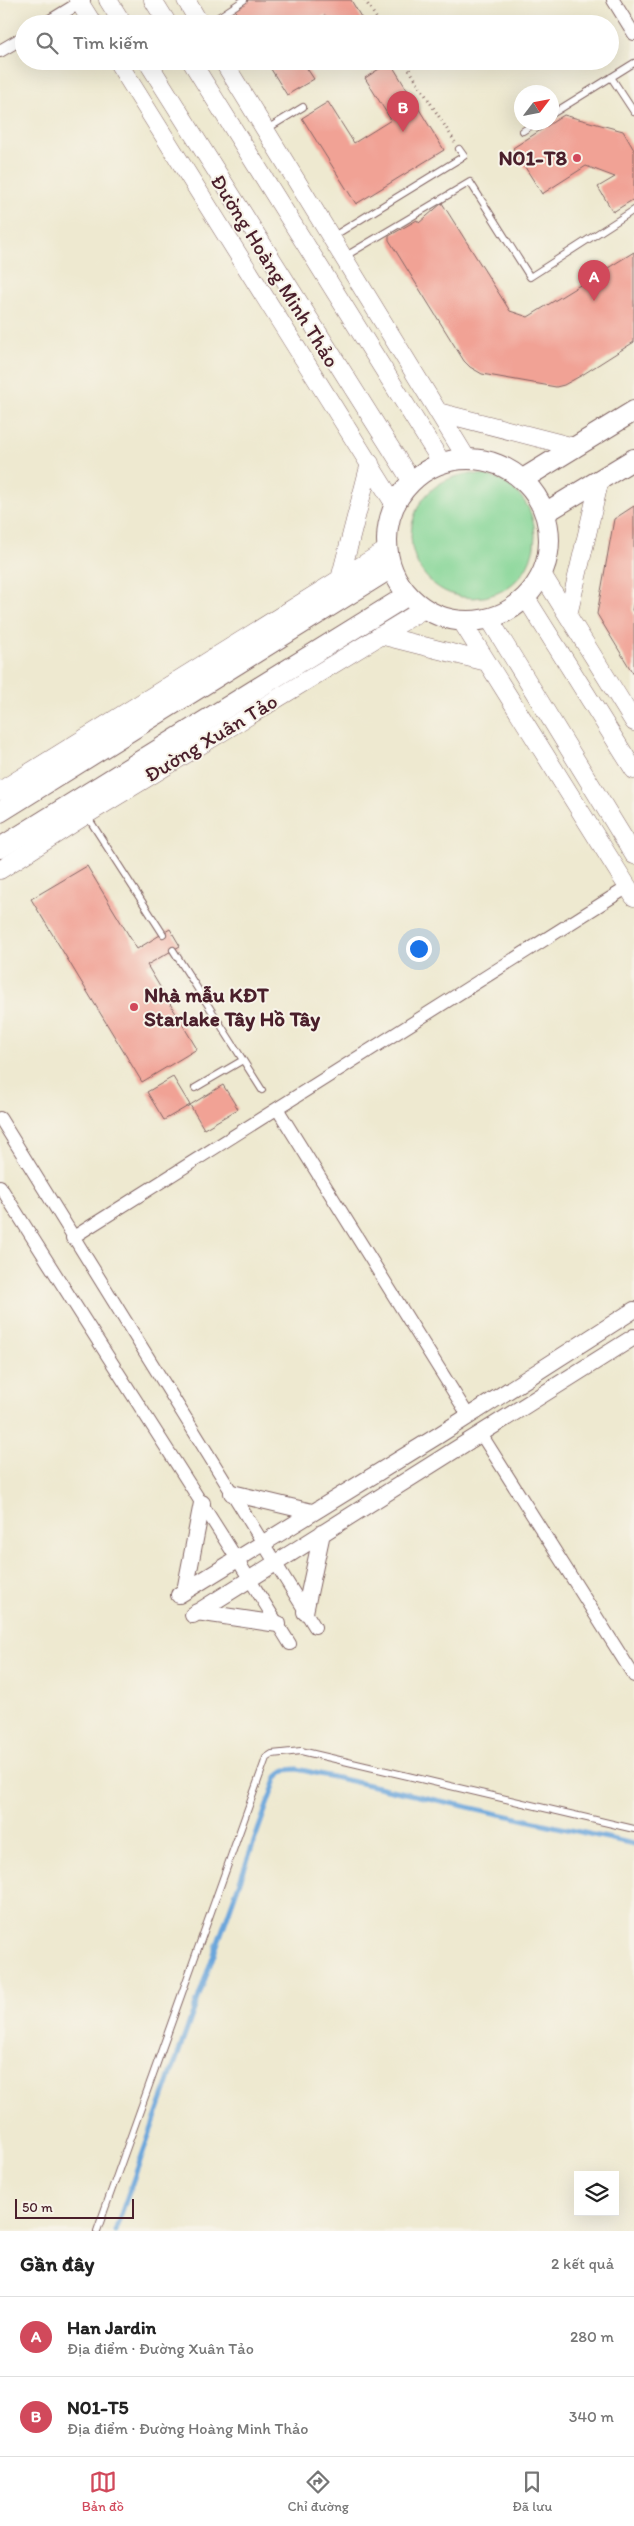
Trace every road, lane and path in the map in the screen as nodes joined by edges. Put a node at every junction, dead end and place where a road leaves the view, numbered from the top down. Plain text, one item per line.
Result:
1 (108, 0) edge
2 (153, 0) edge
3 (186, 0) edge
4 (244, 0) edge
5 (365, 0) edge
6 (613, 0) edge
7 (81, 1) edge
8 (59, 15) edge
9 (88, 15) edge
10 (117, 15) edge
11 (162, 15) edge
12 (195, 15) edge
13 (222, 15) edge
14 (374, 15) edge
15 (634, 34) edge
16 (15, 43) edge
17 (0, 52) edge
18 (634, 63) edge
19 (123, 70) edge
20 (153, 70) edge
21 (197, 70) edge
22 (228, 70) edge
23 (410, 70) edge
24 (611, 77) junction
25 (302, 107) dead end
26 (559, 110) edge
27 (634, 112) edge
28 (264, 131) junction
29 (459, 149) joint
30 (634, 210) edge
31 (331, 238) junction
32 (343, 258) junction
33 (634, 411) edge
34 (438, 412) junction
35 (574, 447) junction
36 (634, 458) edge
37 (467, 459) junction
38 (370, 463) junction
39 (442, 463) junction
40 (523, 479) junction
41 (600, 479) junction
42 (412, 482) junction
43 (395, 505) junction
44 (545, 513) junction
45 (390, 558) junction
46 (542, 574) junction
47 (340, 579) junction
48 (408, 594) junction
49 (526, 598) junction
50 (424, 608) junction
51 (568, 614) junction
52 (490, 620) junction
53 (462, 622) junction
54 (380, 635) junction
55 (487, 662) junction
56 (634, 722) edge
57 (634, 770) edge
58 (0, 791) edge
59 (0, 812) edge
60 (86, 815) junction
61 (0, 848) edge
62 (634, 855) edge
63 (0, 870) edge
64 (631, 892) edge
65 (162, 934) dead end
66 (173, 950) dead end
67 (243, 1060) junction
68 (195, 1088) dead end
69 (262, 1090) dead end
70 (278, 1110) junction
71 (0, 1118) edge
72 (0, 1186) edge
73 (72, 1238) junction
74 (634, 1310) edge
75 (634, 1337) edge
76 (468, 1415) junction
77 (481, 1434) junction
78 (232, 1493) junction
79 (202, 1503) junction
80 (312, 1512) junction
81 (322, 1534) junction
82 (263, 1542) junction
83 (237, 1559) junction
84 (275, 1563) junction
85 (250, 1579) junction
86 (305, 1612) junction
87 (278, 1624) junction
88 (315, 1627) dead end
89 (290, 1644) dead end
90 (634, 1676) edge
91 (634, 1829) edge
92 (97, 2231) edge

1 - 10 main road
2 - 11 main road
3 - 12 main road
4 - 13 lane
5 - 14 path
6 - 15 street
7 - 8 street
7 - 9 main road
16 - 17 street
18 - 24 lane
19 - 38 main road, Đường Hoàng Minh Thảo
20 - 42 main road, Đường Hoàng Minh Thảo
21 - 39 main road, Đường Hoàng Minh Thảo
22 - 28 main road
23 - 29 path
24 - 26 lane
24 - 27 lane
25 - 28 lane
28 - 31 main road
29 - 31 lane
30 - 32 lane
31 - 32 main road
32 - 34 main road
33 - 35 main road
34 - 35 main road
34 - 37 main road
35 - 40 main road
36 - 41 main road
37 - 39 main road
37 - 40 main road
38 - 43 main road, Đường Hoàng Minh Thảo
38 - 47 main road
39 - 42 main road
40 - 44 main road
41 - 44 main road
41 - 51 main road
42 - 43 main road
43 - 45 main road
44 - 46 main road
45 - 47 main road
45 - 48 main road
45 - 59 main road
46 - 49 main road
46 - 51 main road
47 - 58 main road
48 - 50 main road
48 - 61 main road, Đường Xuân Tảo
49 - 52 main road
49 - 57 main road
50 - 53 main road
50 - 54 main road, Đường Xuân Tảo
51 - 56 main road
52 - 53 main road
52 - 62 main road
53 - 55 main road
54 - 55 main road
54 - 60 main road, Đường Xuân Tảo
55 - 64 main road
60 - 63 main road, Đường Xuân Tảo
60 - 65 lane
64 - 70 street
66 - 67 lane
67 - 68 lane
67 - 69 lane
70 - 73 street
70 - 76 street
71 - 73 street
72 - 79 street
73 - 78 street
74 - 76 street
75 - 77 street
76 - 80 street
77 - 81 street
77 - 90 street
78 - 80 street
78 - 82 street
79 - 83 street
79 - 83 street
80 - 82 street
81 - 84 street
81 - 86 street
82 - 83 street
82 - 84 street
83 - 85 street
84 - 85 street
84 - 86 street
85 - 87 street
85 - 87 street
86 - 88 street
87 - 89 street
91 - 92 lane

